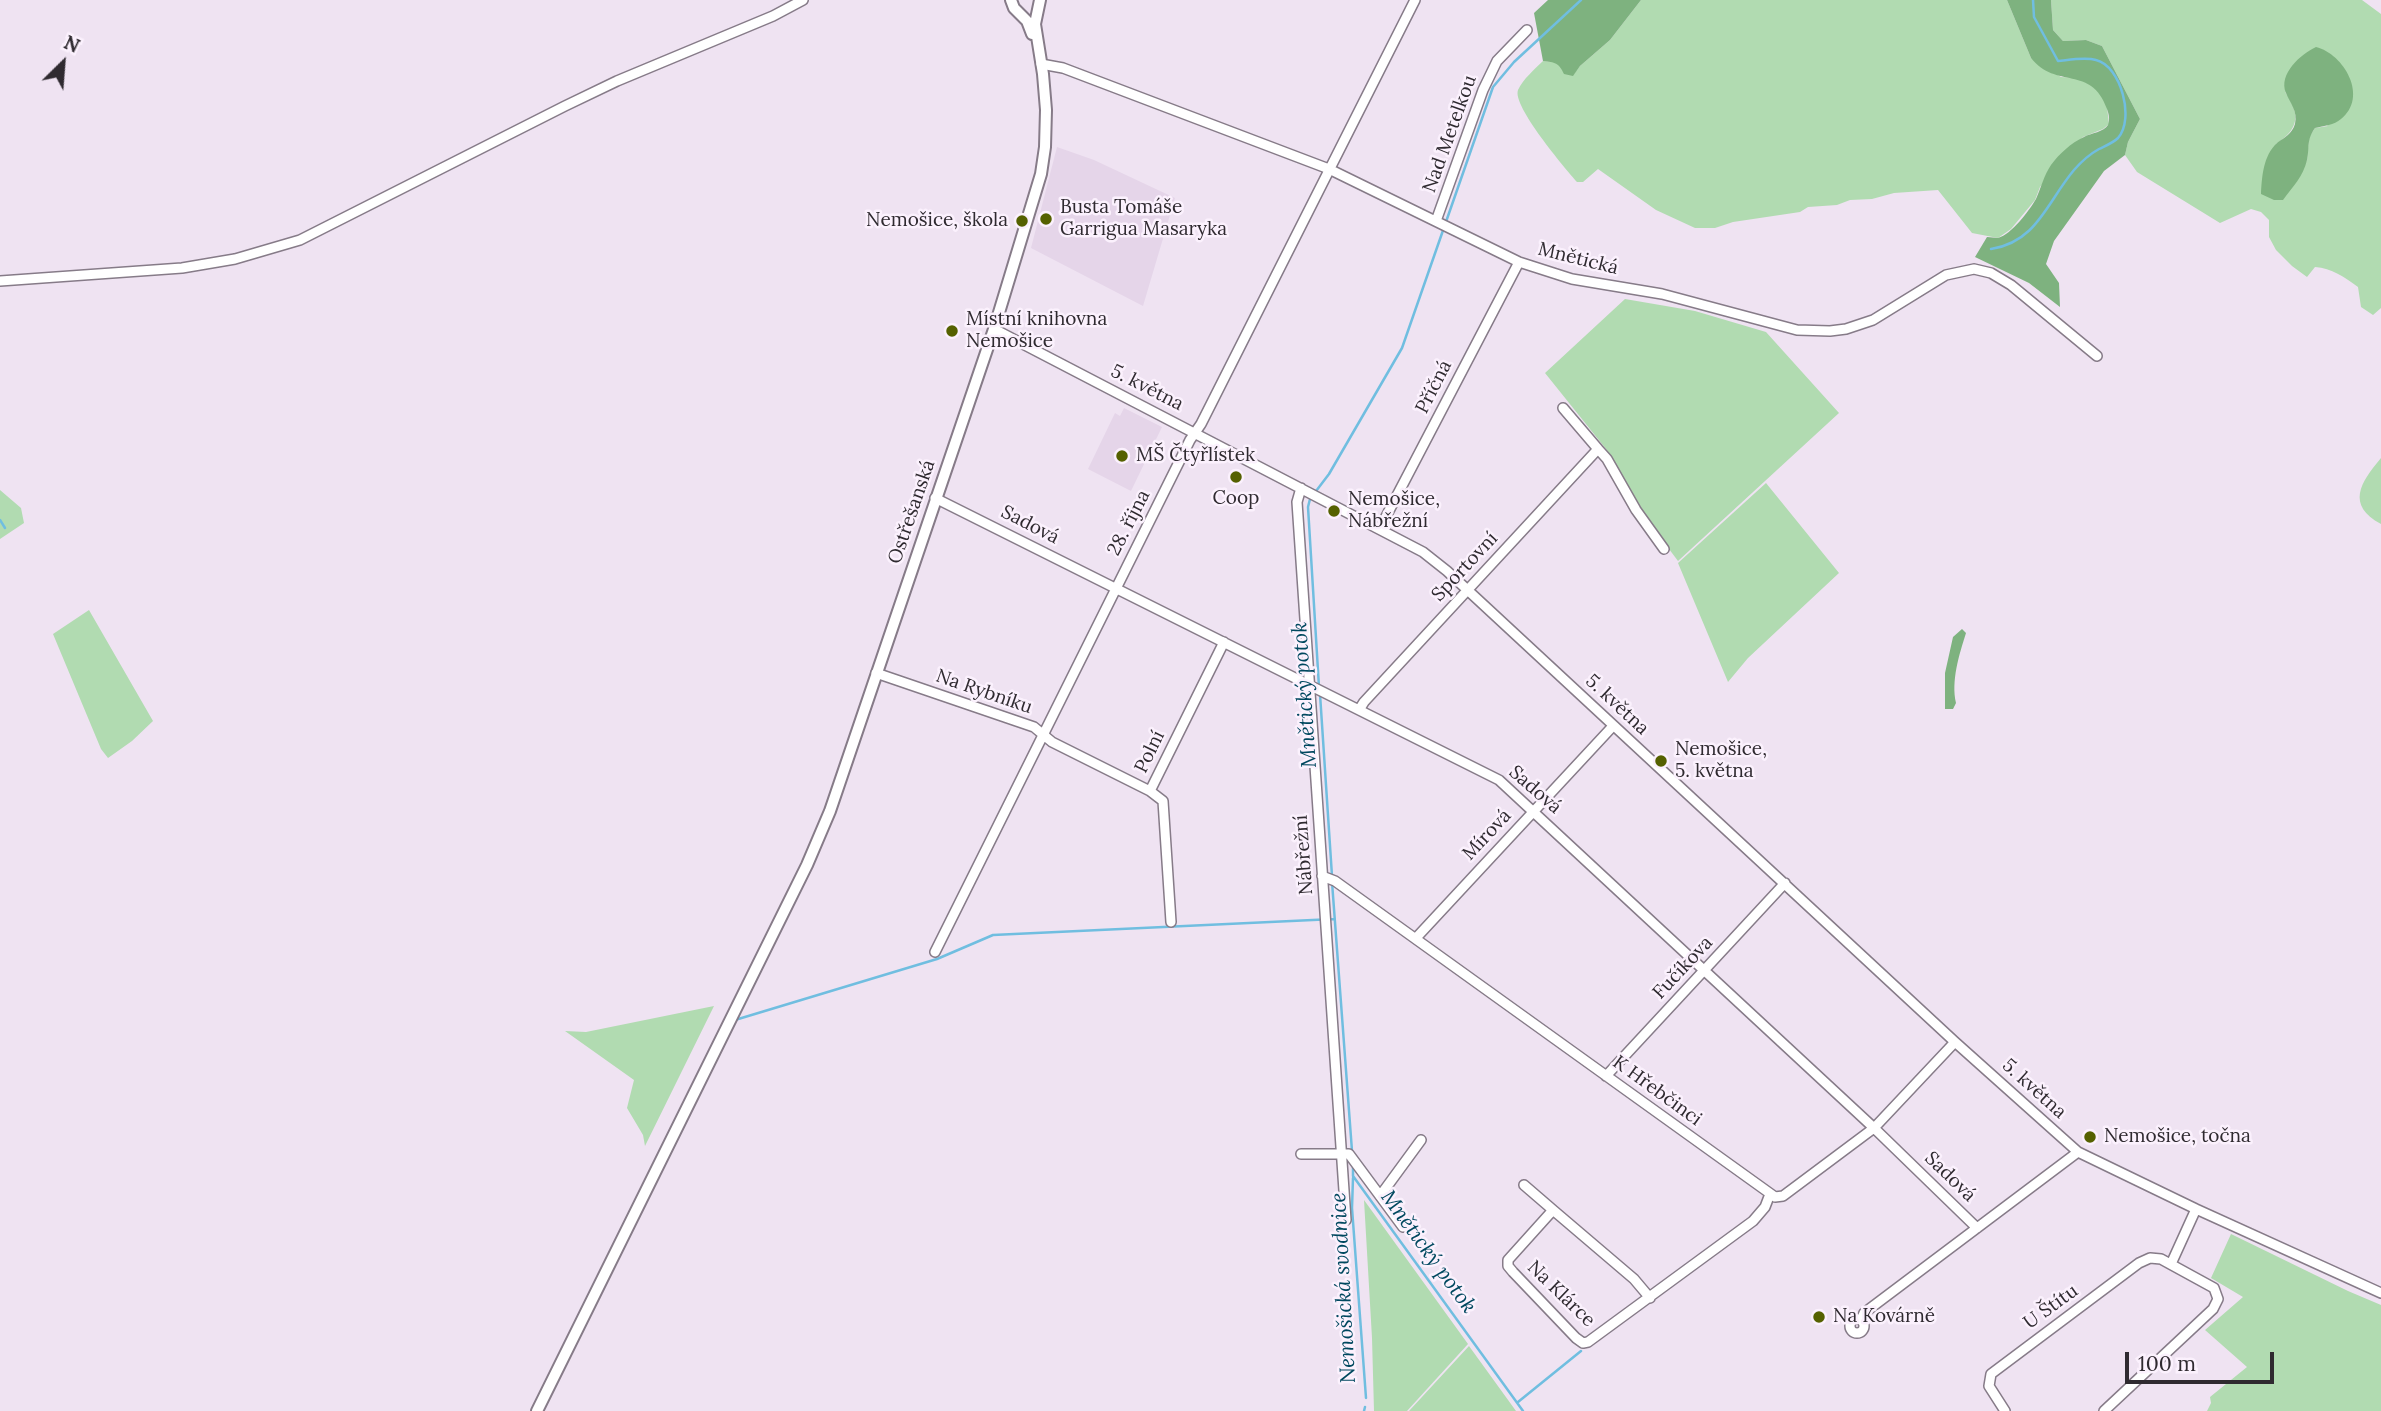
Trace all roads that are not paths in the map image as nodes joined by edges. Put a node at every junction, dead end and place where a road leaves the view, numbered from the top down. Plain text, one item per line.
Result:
1 (803, 0) edge
2 (1415, 0) edge
3 (1039, 3) edge
4 (1013, 4) edge
5 (1527, 30) dead end
6 (1040, 58) junction
7 (1329, 169) junction
8 (1436, 221) junction
9 (1519, 261) junction
10 (0, 281) edge
11 (994, 329) junction
12 (2097, 356) dead end
13 (1563, 408) dead end
14 (1195, 433) junction
15 (1598, 449) junction
16 (1303, 489) junction
17 (935, 498) junction
18 (1380, 528) junction
19 (1664, 549) dead end
20 (1116, 588) junction
21 (1468, 590) junction
22 (1224, 642) junction
23 (876, 673) junction
24 (1313, 686) junction
25 (1359, 710) junction
26 (1614, 726) junction
27 (1044, 734) junction
28 (1150, 791) junction
29 (1533, 811) junction
30 (1328, 877) junction
31 (1785, 883) junction
32 (1171, 922) dead end
33 (1416, 938) junction
34 (935, 952) dead end
35 (1704, 970) junction
36 (1955, 1042) junction
37 (1606, 1076) junction
38 (1874, 1128) junction
39 (1421, 1140) dead end
40 (1342, 1152) junction
41 (2078, 1152) junction
42 (1301, 1154) dead end
43 (1524, 1185) dead end
44 (1770, 1194) junction
45 (1380, 1196) junction
46 (2196, 1209) junction
47 (1553, 1210) junction
48 (1346, 1220) dead end
49 (1404, 1227) dead end
50 (1977, 1228) junction
51 (2171, 1264) junction
52 (2381, 1293) edge
53 (1650, 1298) junction
54 (1846, 1328) dead end
55 (537, 1411) edge
56 (2006, 1411) edge
57 (2104, 1411) edge

1 - 10 street
2 - 7 street, 28. října
3 - 4 street
3 - 6 street
4 - 6 street
5 - 8 street, Nad Metelkou
6 - 7 street, Mnětická
6 - 11 street, Ostřešanská
7 - 8 street, Mnětická
7 - 14 street, 28. října
8 - 9 street, Mnětická
9 - 12 street, Mnětická
9 - 18 street, Příčná
11 - 14 street, 5. května
11 - 17 street, Ostřešanská
13 - 15 street
14 - 16 street, 5. května
14 - 20 street, 28. října
15 - 19 street
15 - 21 street, Sportovní
16 - 18 street, 5. května
16 - 24 street, Nábřežní
17 - 20 street, Sadová
17 - 23 street, Ostřešanská
18 - 21 street, 5. května
20 - 22 street, Sadová
20 - 27 street, 28. října
21 - 25 street, Sportovní
21 - 26 street, 5. května
22 - 24 street, Sadová
22 - 28 street, Polní
23 - 27 street, Na Rybníku
23 - 55 street, Ostřešanská
24 - 25 street, Sadová
24 - 30 street, Nábřežní
25 - 29 street, Sadová
26 - 29 street, Mírová
26 - 31 street, 5. května
27 - 28 street, Na Rybníku
27 - 34 street, 28. října
28 - 32 street, Polní
29 - 33 street, Mírová
29 - 35 street, Sadová
30 - 33 street, K Hřebčinci
30 - 40 street, Nábřežní
31 - 35 street, Fučíkova
31 - 36 street, 5. května
33 - 37 street, K Hřebčinci
35 - 37 street, Fučíkova
35 - 38 street, Sadová
36 - 38 street
36 - 41 street, 5. května
37 - 44 street, K Hřebčinci
38 - 44 street
38 - 50 street, Sadová
39 - 45 street
40 - 42 street
40 - 45 street
40 - 48 street, Nábřežní
41 - 46 street, 5. května
41 - 50 street
43 - 47 street
44 - 53 street, Na Klárce
45 - 49 street
46 - 51 street
46 - 52 street, 5. května
47 - 53 street
47 - 53 street, Na Klárce
50 - 54 street
51 - 56 street, U Štítu
51 - 57 street, U Štítu

